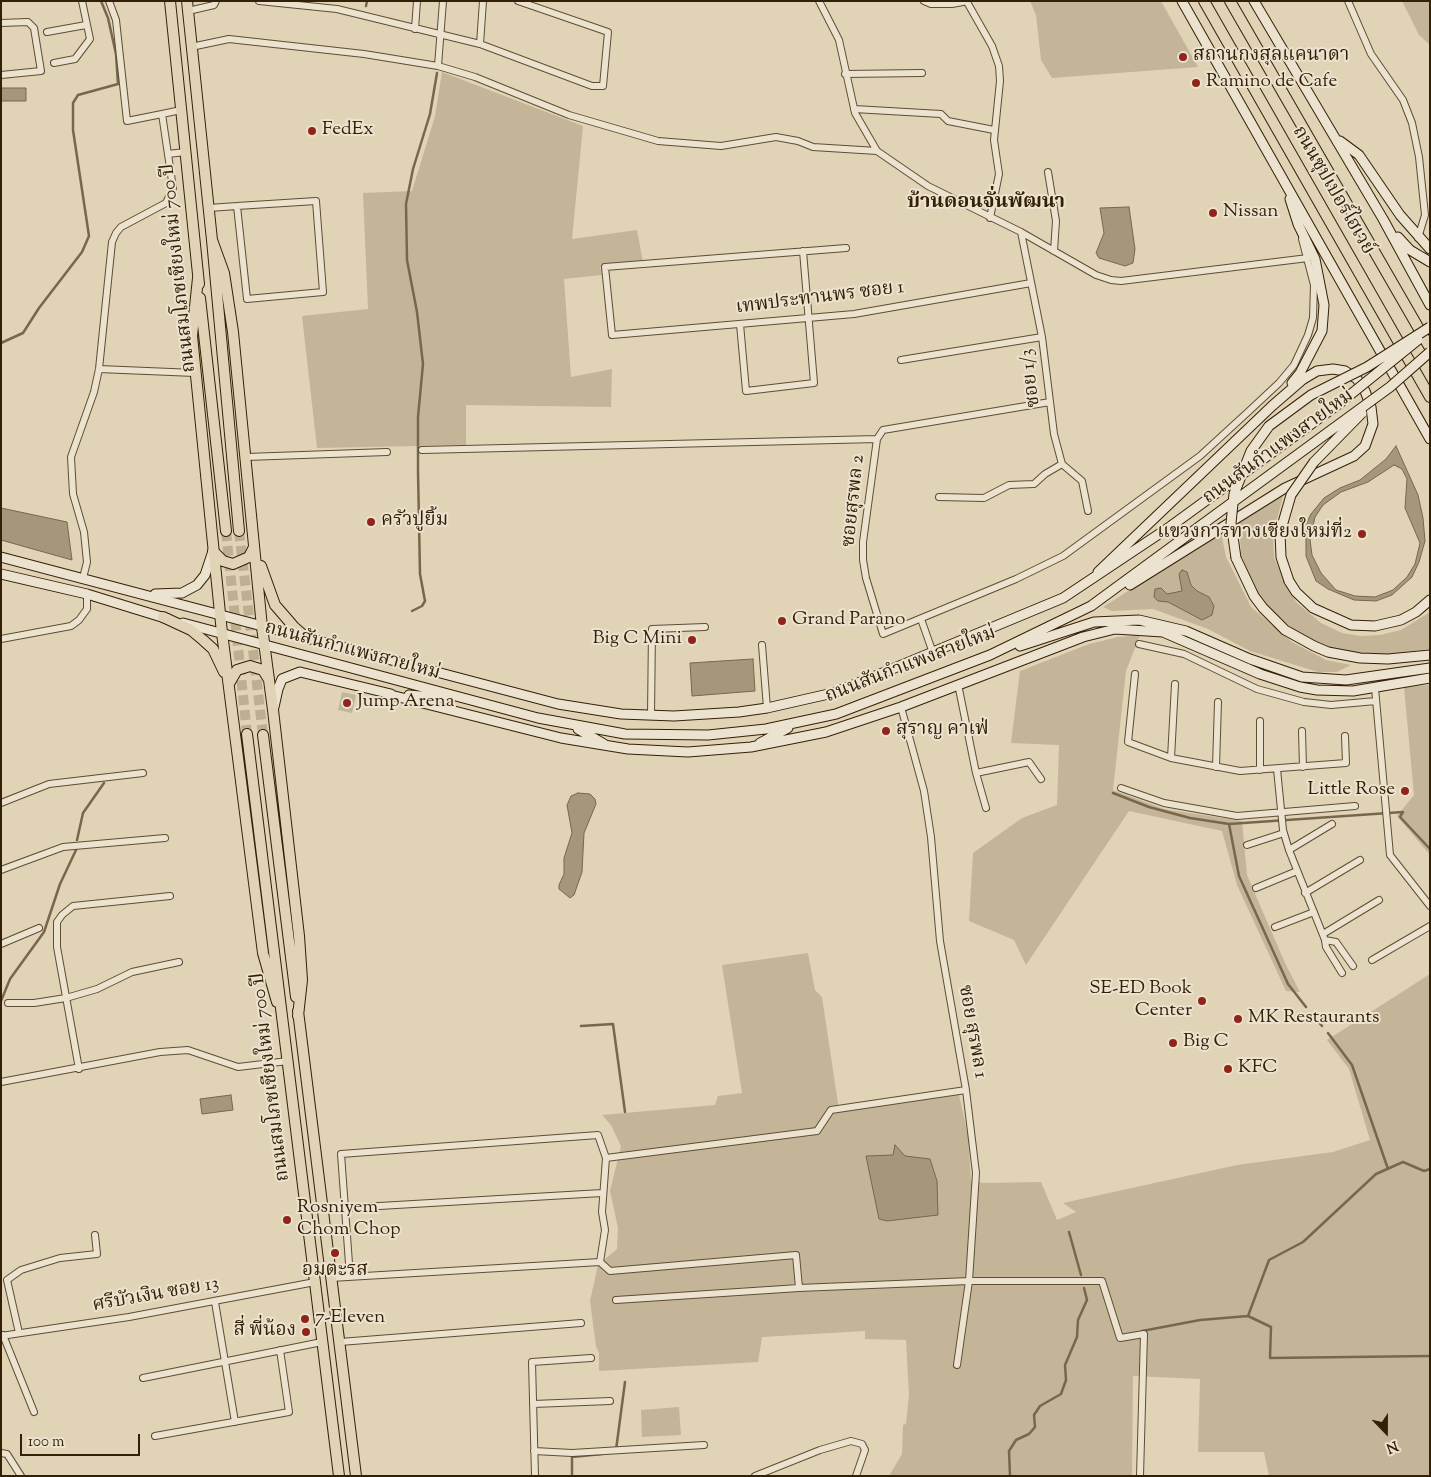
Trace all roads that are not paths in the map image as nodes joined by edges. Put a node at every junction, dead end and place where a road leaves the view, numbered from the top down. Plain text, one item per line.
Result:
1 (82, 1) edge
2 (109, 1) edge
3 (170, 1) edge
4 (216, 1) edge
5 (259, 1) edge
6 (417, 1) edge
7 (443, 1) edge
8 (483, 1) edge
9 (518, 1) edge
10 (819, 1) edge
11 (924, 1) edge
12 (968, 1) edge
13 (1182, 1) edge
14 (1204, 1) edge
15 (1230, 1) edge
16 (1254, 1) edge
17 (1348, 1) edge
18 (338, 5) edge
19 (187, 6) edge
20 (1, 23) edge
21 (86, 25) junction
22 (415, 29) junction
23 (47, 32) dead end
24 (440, 35) junction
25 (480, 44) junction
26 (191, 47) junction
27 (54, 63) dead end
28 (438, 66) junction
29 (922, 73) dead end
30 (845, 74) junction
31 (1, 75) edge
32 (181, 110) junction
33 (854, 110) junction
34 (162, 114) junction
35 (994, 130) junction
36 (1336, 138) junction
37 (876, 151) junction
38 (185, 152) junction
39 (168, 154) junction
40 (1048, 172) dead end
41 (1287, 186) junction
42 (237, 206) junction
43 (209, 208) junction
44 (990, 218) junction
45 (1383, 219) junction
46 (1298, 224) junction
47 (1021, 232) junction
48 (1418, 238) junction
49 (212, 240) junction
50 (846, 248) dead end
51 (1430, 249) edge
52 (803, 251) junction
53 (1054, 251) junction
54 (1308, 258) junction
55 (1430, 262) edge
56 (198, 278) junction
57 (1031, 283) junction
58 (1430, 305) edge
59 (808, 319) junction
60 (740, 324) junction
61 (1430, 328) edge
62 (1042, 337) junction
63 (1430, 348) edge
64 (1430, 352) edge
65 (901, 360) dead end
66 (99, 369) junction
67 (195, 373) junction
68 (1390, 387) junction
69 (1430, 397) edge
70 (1050, 402) junction
71 (1272, 406) junction
72 (1413, 410) junction
73 (877, 439) junction
74 (1430, 439) edge
75 (1430, 449) edge
76 (422, 450) dead end
77 (387, 452) dead end
78 (246, 457) junction
79 (1062, 464) junction
80 (939, 497) dead end
81 (1088, 512) dead end
82 (226, 531) tunnel mouth
83 (239, 531) tunnel mouth
84 (255, 546) junction
85 (213, 551) junction
86 (1, 557) edge
87 (1, 574) edge
88 (83, 578) junction
89 (1081, 588) junction
90 (87, 594) junction
91 (145, 594) junction
92 (1105, 598) junction
93 (1430, 600) edge
94 (220, 616) junction
95 (163, 617) junction
96 (921, 619) junction
97 (705, 626) dead end
98 (262, 627) junction
99 (222, 633) junction
100 (1177, 637) junction
101 (308, 638) junction
102 (1, 639) edge
103 (1139, 644) dead end
104 (264, 645) junction
105 (762, 645) dead end
106 (1173, 651) junction
107 (933, 653) junction
108 (990, 655) junction
109 (1430, 656) edge
110 (1430, 668) edge
111 (1135, 674) dead end
112 (1430, 678) edge
113 (230, 682) junction
114 (270, 682) junction
115 (958, 684) junction
116 (1175, 684) dead end
117 (1375, 688) junction
118 (387, 694) junction
119 (464, 699) junction
120 (1376, 701) junction
121 (1218, 702) dead end
122 (865, 705) junction
123 (767, 708) junction
124 (896, 708) junction
125 (274, 710) junction
126 (651, 716) junction
127 (1260, 721) dead end
128 (797, 723) junction
129 (572, 726) junction
130 (1302, 731) dead end
131 (247, 734) tunnel mouth
132 (263, 735) tunnel mouth
133 (1345, 736) dead end
134 (608, 747) junction
135 (751, 747) junction
136 (1171, 758) junction
137 (1216, 767) junction
138 (1303, 767) junction
139 (1277, 769) junction
140 (1260, 770) junction
141 (144, 773) dead end
142 (976, 773) junction
143 (1040, 779) dead end
144 (1121, 788) dead end
145 (1, 803) edge
146 (1355, 806) dead end
147 (986, 808) dead end
148 (1281, 816) junction
149 (1332, 824) dead end
150 (1283, 831) junction
151 (165, 838) dead end
152 (1247, 845) dead end
153 (1289, 850) junction
154 (1360, 860) dead end
155 (1, 870) edge
156 (1297, 871) junction
157 (1256, 888) dead end
158 (1305, 892) junction
159 (170, 896) dead end
160 (1379, 900) dead end
161 (1430, 906) edge
162 (1314, 912) junction
163 (1430, 926) edge
164 (1275, 927) dead end
165 (39, 928) dead end
166 (1324, 937) junction
167 (1, 944) edge
168 (1372, 960) dead end
169 (179, 962) dead end
170 (1354, 966) dead end
171 (1342, 973) dead end
172 (66, 998) junction
173 (8, 1003) dead end
174 (298, 1016) junction
175 (283, 1017) junction
176 (288, 1061) junction
177 (79, 1068) junction
178 (1, 1082) edge
179 (966, 1090) junction
180 (606, 1158) junction
181 (602, 1193) junction
182 (345, 1208) junction
183 (96, 1235) dead end
184 (600, 1262) junction
185 (350, 1277) junction
186 (331, 1278) junction
187 (968, 1281) junction
188 (315, 1282) junction
189 (799, 1288) junction
190 (616, 1300) dead end
191 (215, 1302) junction
192 (581, 1323) dead end
193 (19, 1333) junction
194 (2, 1335) edge
195 (322, 1342) junction
196 (340, 1342) junction
197 (280, 1350) junction
198 (591, 1358) dead end
199 (225, 1361) junction
200 (957, 1365) dead end
201 (144, 1378) dead end
202 (610, 1401) dead end
203 (533, 1404) junction
204 (34, 1412) dead end
205 (235, 1422) junction
206 (155, 1436) dead end
207 (704, 1445) dead end
208 (534, 1451) junction
209 (1, 1453) edge
210 (21, 1476) edge
211 (339, 1476) edge
212 (356, 1476) edge
213 (535, 1476) edge
214 (754, 1476) edge
215 (856, 1476) edge
216 (1140, 1476) edge

1 - 21 street
2 - 34 street
3 - 32 main road, ถนนสมโภชเชียงใหม่ 700 ปี
4 - 19 street
5 - 18 street
6 - 22 street
7 - 24 street
8 - 25 street
9 - 25 street
10 - 30 street
11 - 12 street
12 - 35 street
13 - 41 main road
14 - 69 main road, ถนนซุปเปอร์ไฮเวย์
15 - 63 main road, ถนนซุปเปอร์ไฮเวย์
16 - 36 main road
17 - 48 street
18 - 22 street
19 - 26 main road, ถนนสมโภชเชียงใหม่ 700 ปี
20 - 31 street
21 - 23 street
21 - 27 street
22 - 24 street
24 - 25 street
24 - 28 street
26 - 28 street
26 - 43 main road, ถนนสมโภชเชียงใหม่ 700 ปี
28 - 37 street
29 - 30 street
30 - 33 street
32 - 34 street
32 - 38 main road, ถนนสมโภชเชียงใหม่ 700 ปี
33 - 35 street
33 - 37 street
34 - 39 street
35 - 44 street
36 - 45 main road
36 - 48 main road
37 - 44 street
38 - 39 street
38 - 56 main road, ถนนสมโภชเชียงใหม่ 700 ปี
39 - 66 street
40 - 53 street
41 - 46 main road
41 - 72 main road
42 - 42 street
42 - 43 street
43 - 49 main road, ถนนสมโภชเชียงใหม่ 700 ปี
44 - 47 street
45 - 55 main road
45 - 58 main road
46 - 54 street
46 - 71 main road
47 - 53 street
47 - 57 street, ซอย 1/3
48 - 51 main road
49 - 78 main road
49 - 83 main road, ถนนสมโภชเชียงใหม่ 700 ปี
50 - 52 street
52 - 59 street
52 - 60 street, เทพประทานพร ซอย 1
53 - 54 street
54 - 96 street
56 - 67 main road
56 - 82 main road, ถนนสมโภชเชียงใหม่ 700 ปี
57 - 59 street, เทพประทานพร ซอย 1
57 - 62 street, ซอย 1/3
59 - 60 street, เทพประทานพร ซอย 1
59 - 60 street
61 - 89 main road, ถนนสันกำแพงสายใหม่, bridge
61 - 109 main road, bridge
62 - 65 street
62 - 70 street, ซอย 1/3
64 - 68 main road, ถนนสันกำแพงสายใหม่, bridge
66 - 67 street
66 - 88 street
67 - 85 main road
68 - 92 main road, ถนนสันกำแพงสายใหม่, bridge
68 - 93 main road, bridge
70 - 73 street, ซอยสุรพล 2
70 - 79 street, ซอย 1/3
71 - 89 main road
71 - 92 main road
72 - 74 main road
72 - 75 main road
73 - 76 street
73 - 96 street, ซอยสุรพล 2
77 - 78 street
78 - 84 main road
79 - 80 street
79 - 81 street
84 - 85 main road
84 - 98 main road
84 - 101 main road
85 - 91 main road
85 - 94 main road
86 - 88 main road, ถนนสันกำแพงสายใหม่
87 - 90 main road, ถนนสันกำแพงสายใหม่
88 - 91 main road, ถนนสันกำแพงสายใหม่
89 - 107 main road, ถนนสันกำแพงสายใหม่
90 - 95 main road, ถนนสันกำแพงสายใหม่
90 - 102 street
91 - 94 main road, ถนนสันกำแพงสายใหม่
92 - 108 main road, ถนนสันกำแพงสายใหม่
94 - 98 main road, ถนนสันกำแพงสายใหม่
94 - 99 main road
95 - 99 main road, ถนนสันกำแพงสายใหม่
95 - 113 main road
96 - 107 street
97 - 126 street
98 - 101 main road, ถนนสันกำแพงสายใหม่
98 - 104 main road
99 - 104 main road, ถนนสันกำแพงสายใหม่
99 - 113 main road
100 - 106 street
100 - 115 main road
100 - 117 main road
101 - 126 main road, ถนนสันกำแพงสายใหม่
103 - 106 street
104 - 114 main road
104 - 119 main road, ถนนสันกำแพงสายใหม่
105 - 123 street
106 - 120 street
107 - 123 main road, ถนนสันกำแพงสายใหม่
108 - 110 main road
108 - 122 main road, ถนนสันกำแพงสายใหม่
111 - 136 street
112 - 117 main road
113 - 114 main road
113 - 175 main road
114 - 125 main road
115 - 124 main road
115 - 142 street
116 - 136 street
117 - 120 street
118 - 119 main road
118 - 125 main road
118 - 134 main road
119 - 129 main road, ถนนสันกำแพงสายใหม่
120 - 161 street
121 - 137 street
122 - 124 main road
122 - 128 main road, ถนนสันกำแพงสายใหม่
123 - 126 main road, ถนนสันกำแพงสายใหม่
124 - 135 main road
124 - 179 street, ซอย สุรพล 1
125 - 174 main road
127 - 140 street
128 - 129 main road, ถนนสันกำแพงสายใหม่
128 - 135 main road
129 - 134 main road
130 - 138 street
131 - 175 main road, ถนนสมโภชเชียงใหม่ 700 ปี
132 - 174 main road, ถนนสมโภชเชียงใหม่ 700 ปี
133 - 138 street
134 - 135 main road
136 - 137 street
137 - 140 street
138 - 139 street
139 - 140 street
139 - 148 street
141 - 145 street
142 - 143 street
142 - 147 street
144 - 148 street
146 - 148 street
148 - 150 street
149 - 153 street
150 - 152 street
150 - 153 street
151 - 155 street
153 - 156 street
154 - 158 street
156 - 157 street
156 - 158 street
158 - 162 street
159 - 172 street
160 - 166 street
162 - 164 street
162 - 166 street
163 - 168 street
165 - 167 street
166 - 170 street
166 - 171 street
169 - 172 street
172 - 173 street
172 - 177 street
174 - 186 main road, ถนนสมโภชเชียงใหม่ 700 ปี
175 - 176 main road, ถนนสมโภชเชียงใหม่ 700 ปี
176 - 177 street
176 - 188 main road, ถนนสมโภชเชียงใหม่ 700 ปี
177 - 178 street
179 - 180 street
179 - 187 street, ซอย สุรพล 1
180 - 181 street
180 - 182 street
181 - 182 street
181 - 184 street
182 - 185 street
183 - 193 street
184 - 185 street
184 - 189 street
185 - 186 street
186 - 196 main road, ถนนสมโภชเชียงใหม่ 700 ปี
187 - 189 street
187 - 200 street, ซอย สุรพล 1
187 - 216 street
188 - 191 street, ศรีบัวเงิน ซอย 13
188 - 195 main road, ถนนสมโภชเชียงใหม่ 700 ปี
189 - 190 street
191 - 193 street, ศรีบัวเงิน ซอย 13
191 - 199 street
192 - 196 street
193 - 194 street, ศรีบัวเงิน ซอย 13
194 - 204 street
195 - 197 street
195 - 211 main road, ถนนสมโภชเชียงใหม่ 700 ปี
196 - 212 main road, ถนนสมโภชเชียงใหม่ 700 ปี
197 - 199 street
197 - 205 street
198 - 203 street
199 - 201 street
199 - 205 street
202 - 203 street
203 - 208 street
205 - 206 street
207 - 208 street
208 - 213 street
209 - 210 street
214 - 215 street

